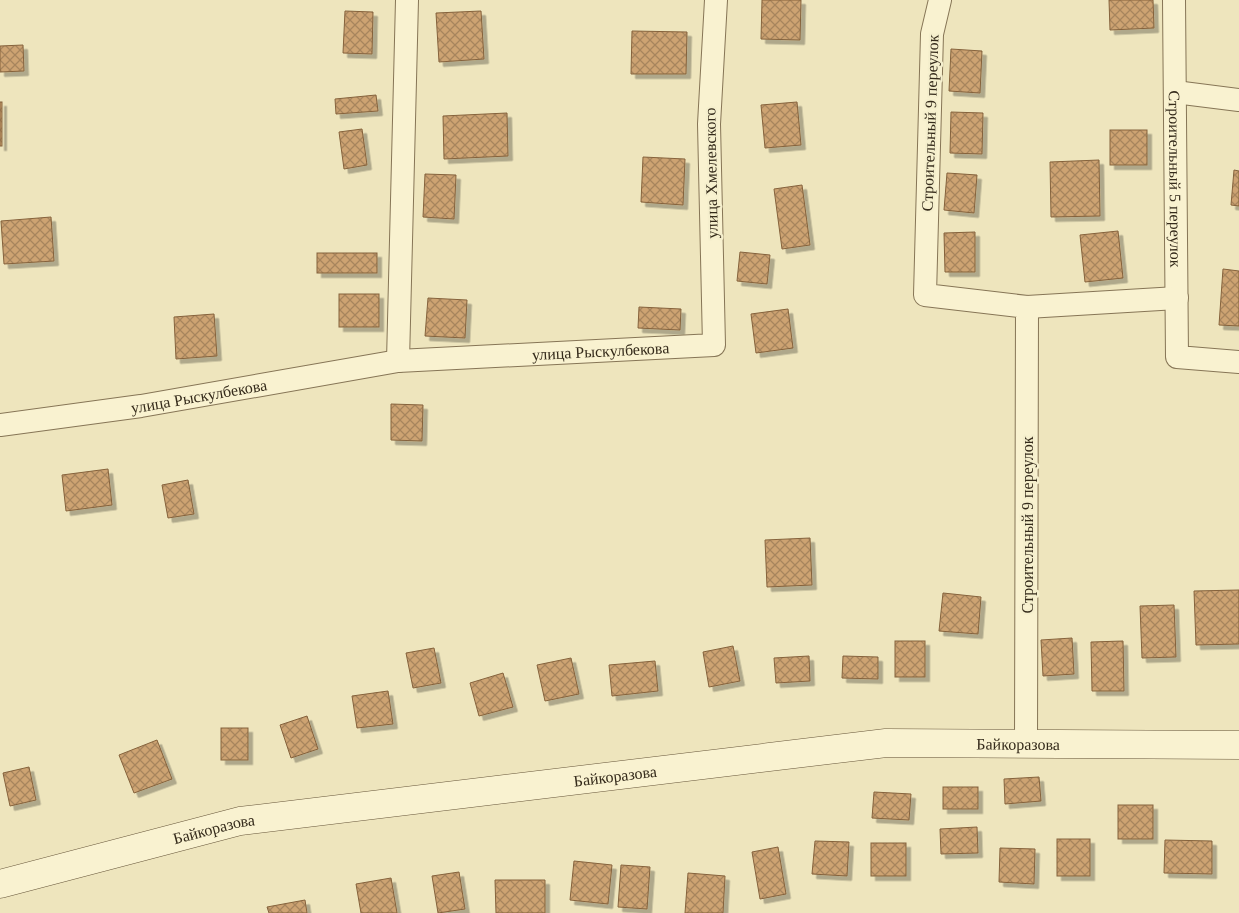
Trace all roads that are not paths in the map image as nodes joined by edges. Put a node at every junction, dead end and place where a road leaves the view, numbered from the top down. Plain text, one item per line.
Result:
1 (407, 0) edge
2 (716, 0) edge
3 (940, 0) edge
4 (1174, 0) edge
5 (1175, 92) junction
6 (1239, 100) edge
7 (1177, 298) junction
8 (1027, 307) junction
9 (714, 345) joint
10 (398, 360) junction
11 (1239, 362) edge
12 (0, 425) edge
13 (1026, 744) junction
14 (1239, 745) edge
15 (0, 884) edge

1 - 10 street
2 - 9 street, улица Хмелевского
3 - 8 street, Строительный 9 переулок
4 - 5 street, Строительный 5 переулок
5 - 6 street
5 - 7 street, Строительный 5 переулок
7 - 8 street, Строительный 9 переулок
7 - 11 street, Строительный 5 переулок
8 - 13 street, Строительный 9 переулок
9 - 10 street, улица Рыскулбекова
10 - 12 street, улица Рыскулбекова
13 - 14 street, Байкоразова
13 - 15 street, Байкоразова

